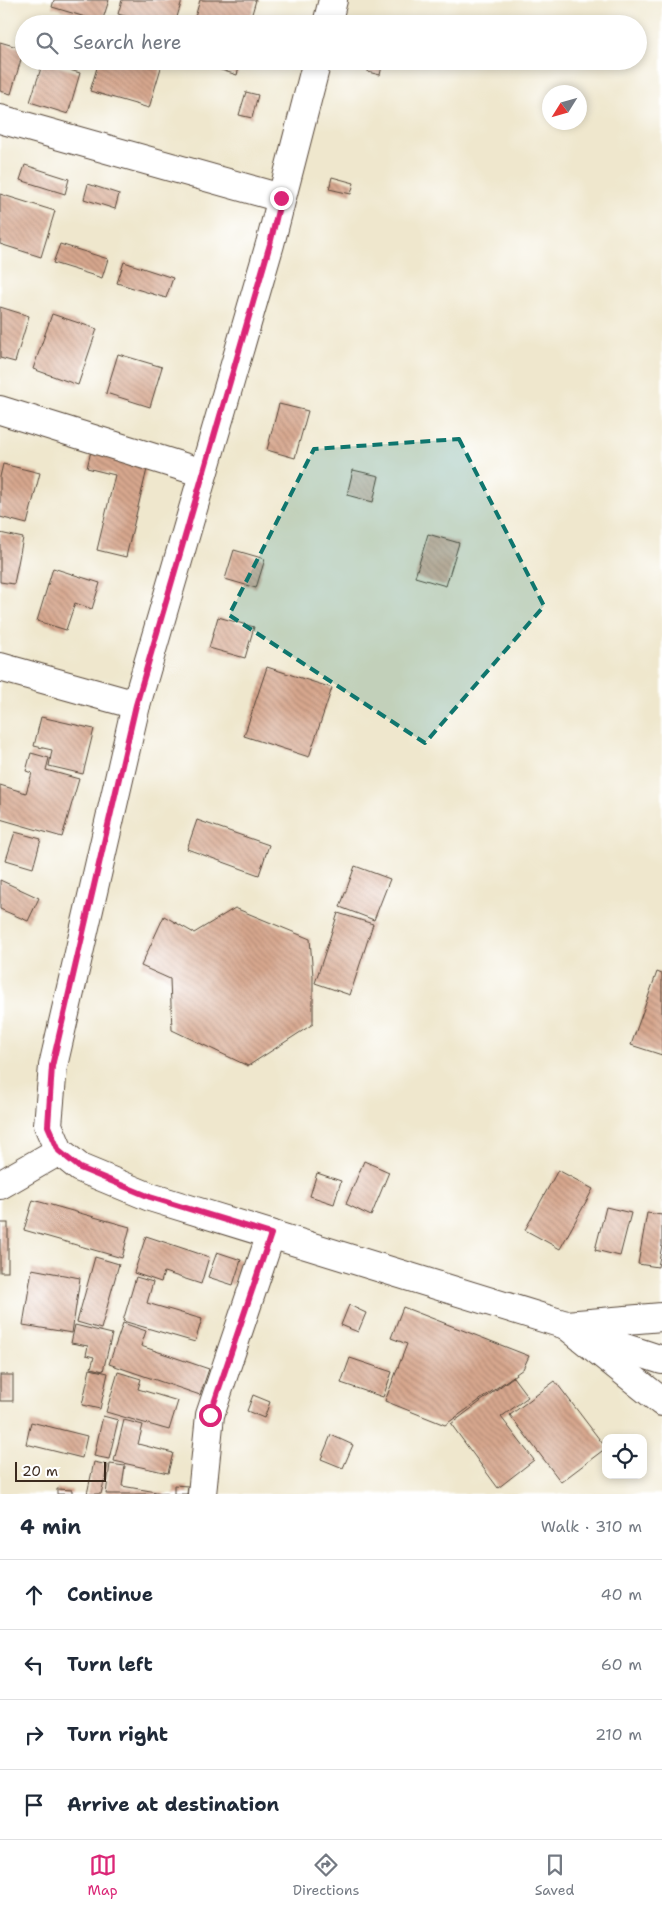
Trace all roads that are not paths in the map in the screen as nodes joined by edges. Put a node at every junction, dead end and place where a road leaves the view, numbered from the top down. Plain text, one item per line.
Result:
1 (333, 0) edge
2 (329, 15) edge
3 (315, 70) edge
4 (0, 119) edge
5 (281, 198) junction
6 (0, 410) edge
7 (203, 473) junction
8 (0, 668) edge
9 (136, 705) junction
10 (59, 1151) junction
11 (0, 1185) edge
12 (271, 1234) junction
13 (662, 1317) edge
14 (566, 1325) junction
15 (662, 1343) edge
16 (662, 1360) edge
17 (662, 1402) edge
18 (202, 1494) edge

1 - 2 street
3 - 5 street
4 - 5 street
5 - 7 street
6 - 7 street
7 - 9 street
8 - 9 street
9 - 10 street
10 - 11 street
10 - 12 street
12 - 14 street
12 - 18 street
13 - 14 street
14 - 15 street
14 - 16 street
14 - 17 street

